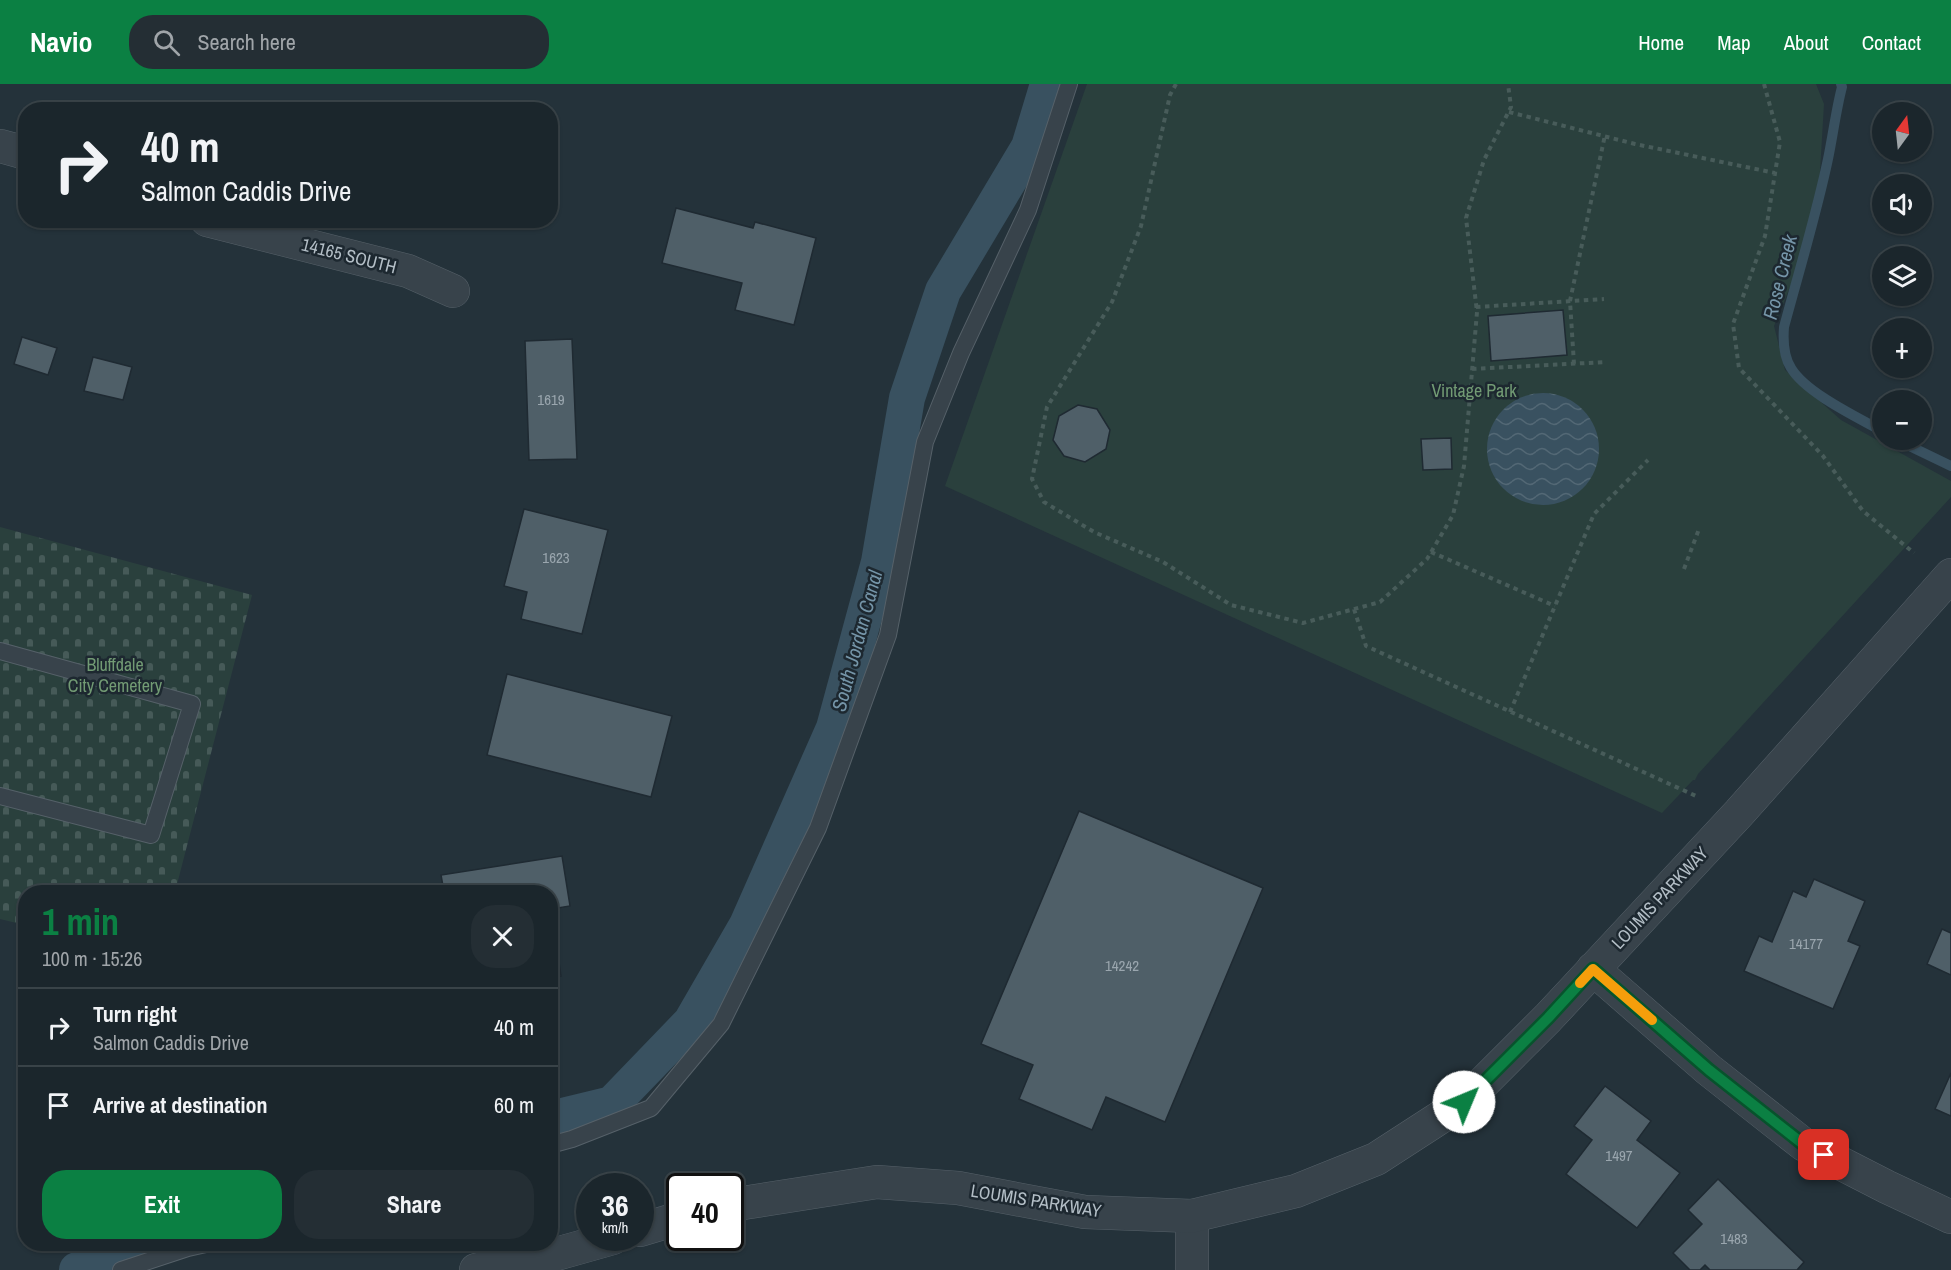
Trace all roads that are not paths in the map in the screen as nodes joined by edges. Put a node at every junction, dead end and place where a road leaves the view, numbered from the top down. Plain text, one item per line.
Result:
1 (1070, 84) edge
2 (0, 146) edge
3 (18, 151) edge
4 (239, 228) edge
5 (453, 291) dead end
6 (1951, 574) edge
7 (0, 651) edge
8 (0, 796) edge
9 (1593, 969) junction
10 (558, 1143) edge
11 (744, 1203) edge
12 (1192, 1216) junction
13 (1951, 1217) edge
14 (576, 1248) edge
15 (183, 1251) edge
16 (121, 1270) edge
17 (476, 1270) edge
18 (1192, 1270) edge

1 - 10 lane
2 - 3 street
4 - 5 street, 14165 SOUTH
6 - 9 street, LOUMIS PARKWAY
7 - 8 lane
9 - 12 street, LOUMIS PARKWAY
9 - 13 street
11 - 12 street, LOUMIS PARKWAY
12 - 18 street
14 - 17 street
15 - 16 lane

